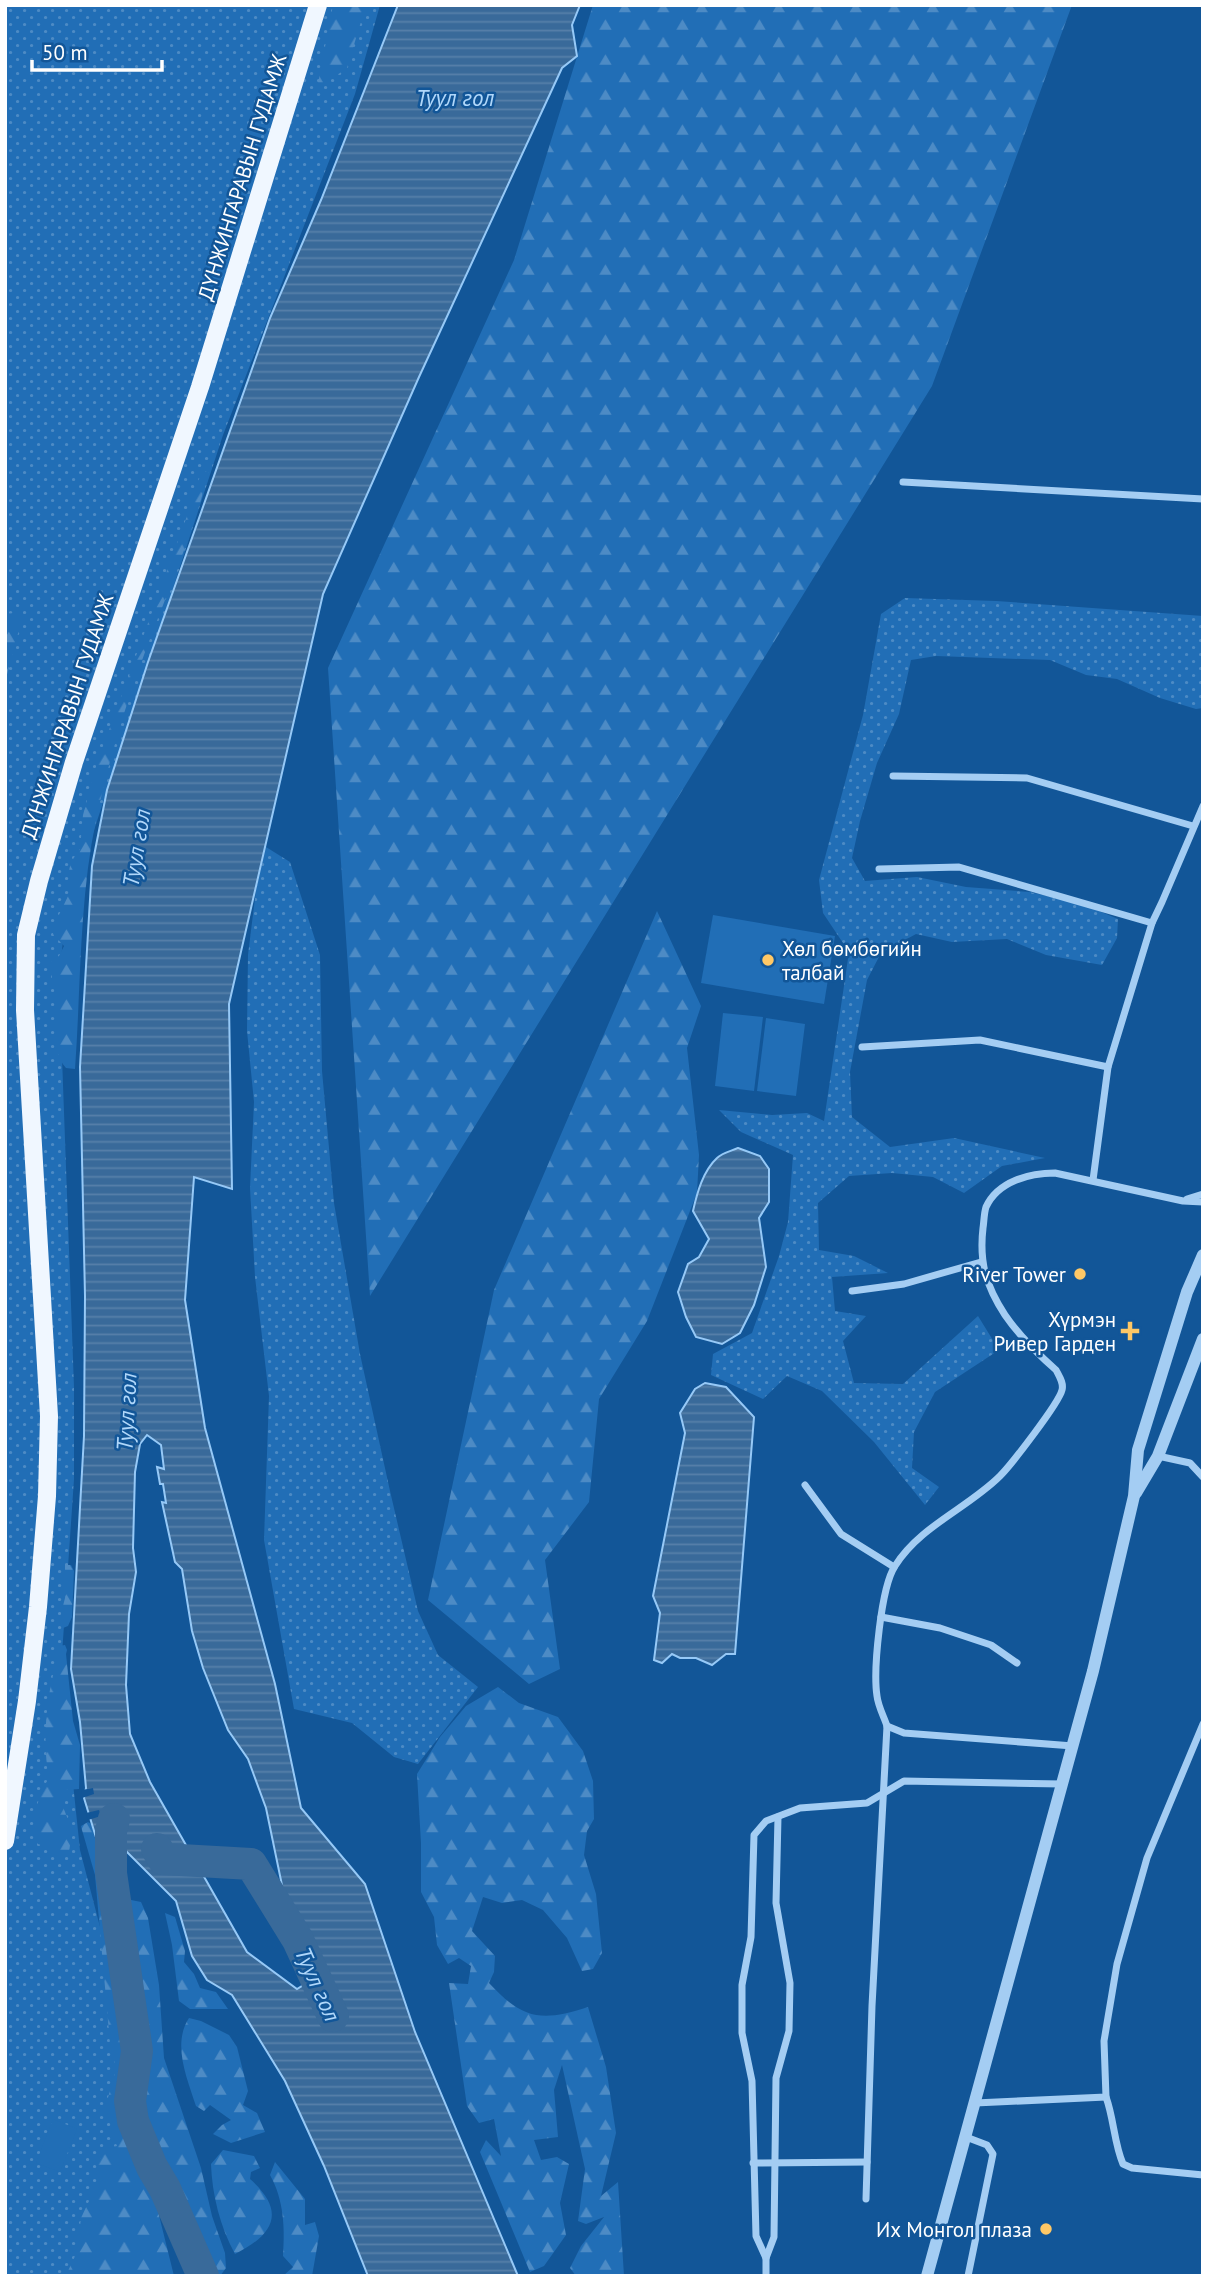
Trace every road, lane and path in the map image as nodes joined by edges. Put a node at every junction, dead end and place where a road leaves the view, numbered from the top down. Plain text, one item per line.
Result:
1 (318, 5) edge
2 (903, 482) dead end
3 (1203, 499) edge
4 (893, 776) dead end
5 (1203, 806) edge
6 (1194, 826) junction
7 (879, 869) dead end
8 (1152, 922) junction
9 (862, 1047) dead end
10 (1108, 1067) junction
11 (1093, 1180) junction
12 (1203, 1194) edge
13 (1183, 1201) junction
14 (1203, 1202) edge
15 (1203, 1255) edge
16 (981, 1262) junction
17 (852, 1291) dead end
18 (1203, 1339) edge
19 (1158, 1456) junction
20 (1203, 1477) edge
21 (805, 1485) dead end
22 (1134, 1496) junction
23 (894, 1567) junction
24 (881, 1616) junction
25 (1017, 1663) dead end
26 (1203, 1724) edge
27 (887, 1726) junction
28 (1073, 1746) junction
29 (1062, 1784) junction
30 (884, 1793) junction
31 (778, 1817) junction
32 (5, 1841) edge
33 (1106, 2096) junction
34 (975, 2103) junction
35 (966, 2137) junction
36 (867, 2162) junction
37 (753, 2163) junction
38 (775, 2163) junction
39 (1203, 2175) edge
40 (866, 2199) dead end
41 (766, 2258) junction
42 (766, 2276) edge
43 (927, 2276) edge
44 (968, 2276) edge

1 - 32 main road, ДҮНЖИНГАРАВЫН ГУДАМЖ
2 - 3 street
4 - 6 street
5 - 6 street
6 - 8 street
7 - 8 street
8 - 10 street
9 - 10 street
10 - 11 street
11 - 13 street
11 - 16 street
12 - 13 street
13 - 14 street
15 - 22 street
16 - 17 street
16 - 23 street
18 - 19 street
19 - 20 street
19 - 22 street
21 - 23 street
22 - 28 street
23 - 24 street
24 - 25 street
24 - 27 street
26 - 33 street
27 - 28 street
27 - 30 street
28 - 29 street
29 - 30 street
29 - 34 street
30 - 31 street
30 - 36 street
31 - 37 street
31 - 38 street
33 - 34 street
33 - 39 street
34 - 35 street
35 - 43 street
35 - 44 street
36 - 38 street
36 - 40 street
37 - 38 street
37 - 41 street
38 - 41 street
41 - 42 street

